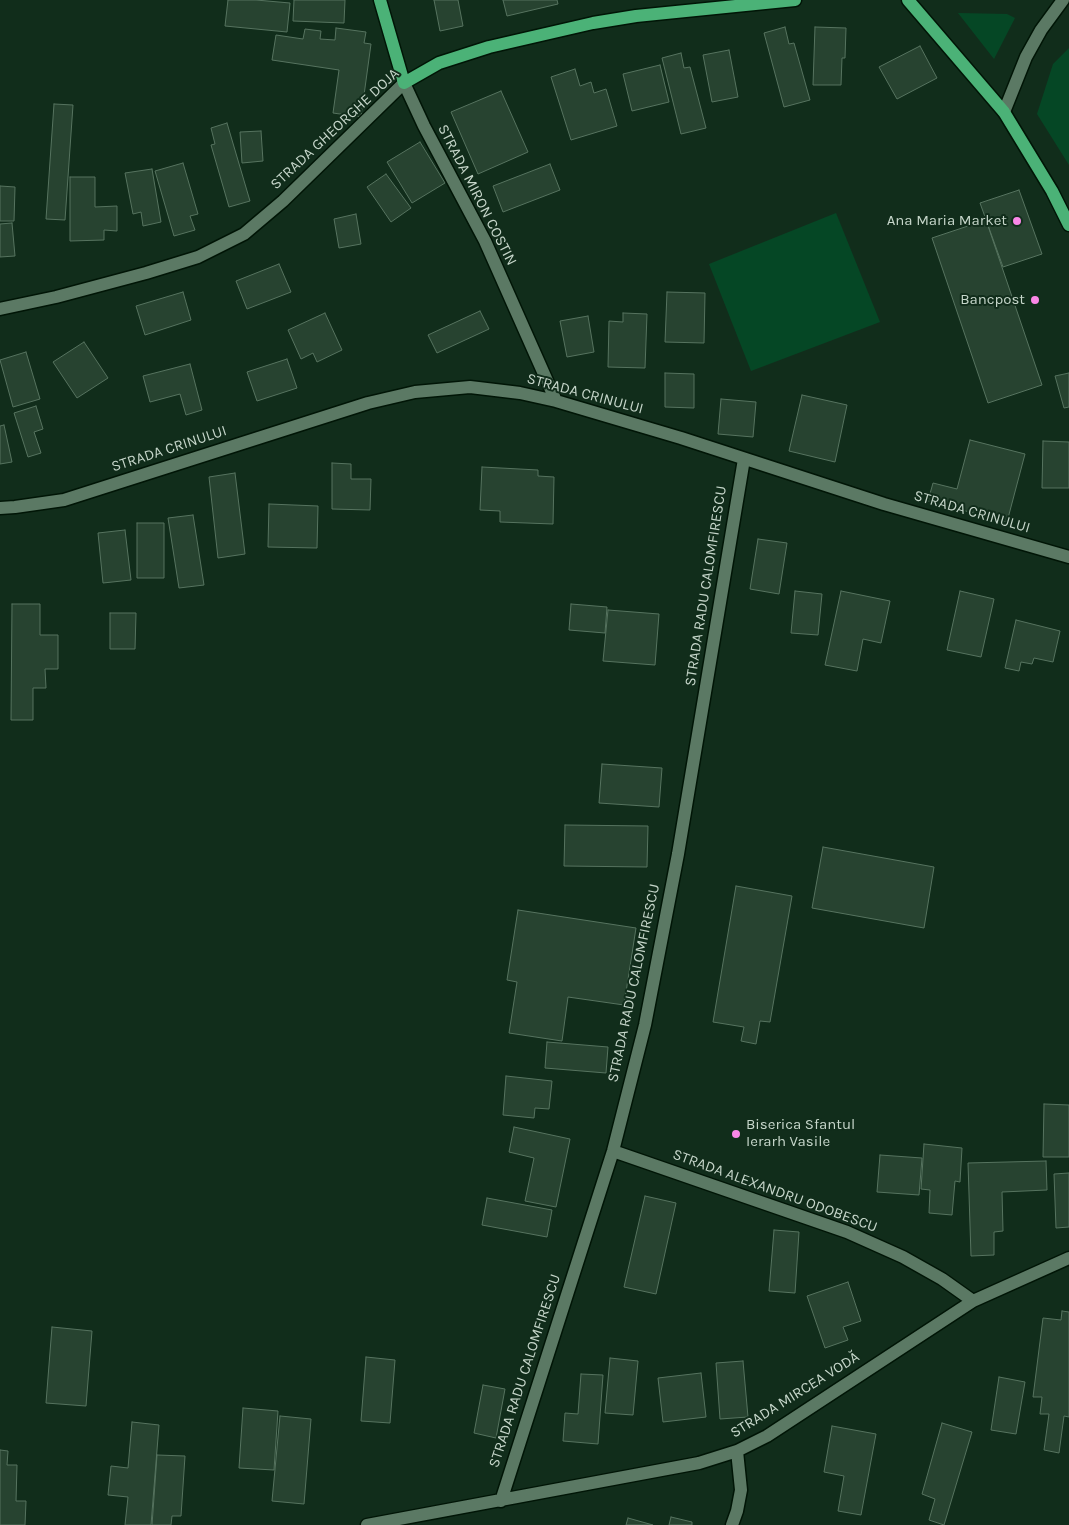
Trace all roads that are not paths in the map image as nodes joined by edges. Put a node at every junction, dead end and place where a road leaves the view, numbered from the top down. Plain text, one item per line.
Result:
1 (380, 0) edge
2 (795, 0) edge
3 (908, 0) edge
4 (1063, 0) edge
5 (404, 83) junction
6 (1004, 112) junction
7 (1069, 225) edge
8 (0, 309) edge
9 (556, 401) junction
10 (744, 459) junction
11 (0, 508) edge
12 (1069, 557) edge
13 (613, 1151) junction
14 (1069, 1258) edge
15 (972, 1301) junction
16 (737, 1452) junction
17 (501, 1501) junction
18 (367, 1525) edge
19 (732, 1525) edge

1 - 5 main road, STRADA MIRON COSTIN
2 - 5 main road, STRADA GHEORGHE DOJA
3 - 6 main road
4 - 6 street
5 - 8 street, STRADA GHEORGHE DOJA
5 - 9 street, STRADA MIRON COSTIN
6 - 7 main road
9 - 10 street, STRADA CRINULUI
9 - 11 street, STRADA CRINULUI
10 - 12 street, STRADA CRINULUI
10 - 13 street, STRADA RADU CALOMFIRESCU
13 - 15 street, STRADA ALEXANDRU ODOBESCU
13 - 17 street, STRADA RADU CALOMFIRESCU
14 - 15 street, STRADA MIRCEA VODĂ
15 - 16 street, STRADA MIRCEA VODĂ
16 - 17 street, STRADA MIRCEA VODĂ
16 - 19 street
17 - 18 street, STRADA MIRCEA VODĂ

